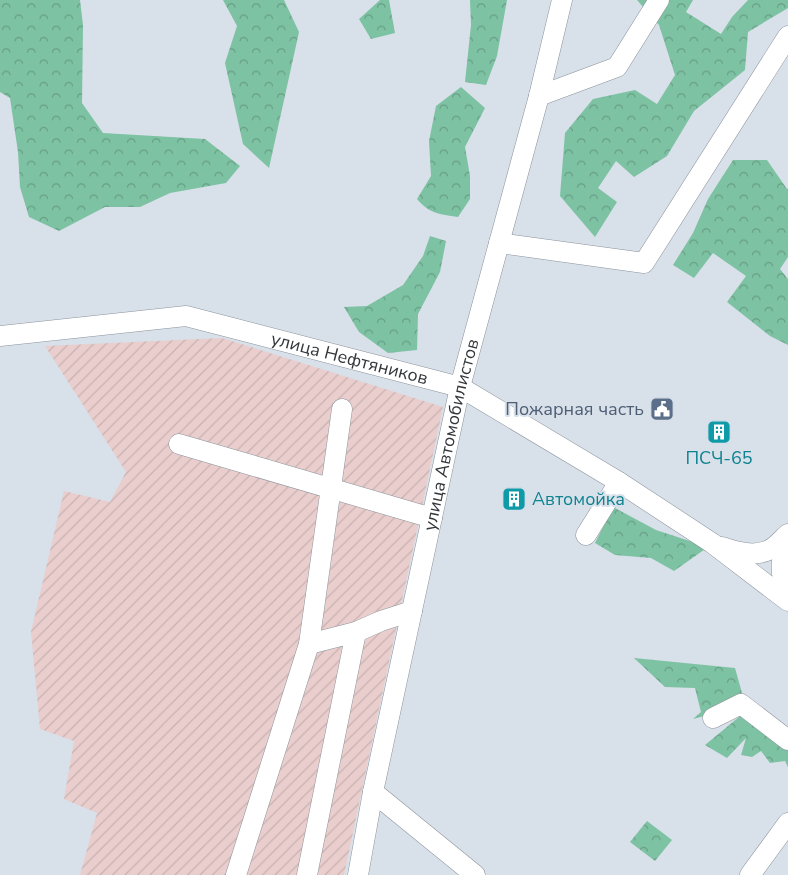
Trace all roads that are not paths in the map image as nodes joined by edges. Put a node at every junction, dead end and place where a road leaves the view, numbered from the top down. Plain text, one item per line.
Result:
1 (562, 0) edge
2 (659, 0) edge
3 (788, 36) edge
4 (540, 96) junction
5 (499, 243) junction
6 (0, 336) edge
7 (460, 387) junction
8 (342, 409) dead end
9 (179, 444) dead end
10 (618, 482) junction
11 (331, 489) junction
12 (432, 518) junction
13 (788, 534) edge
14 (586, 535) dead end
15 (788, 538) edge
16 (712, 543) junction
17 (788, 592) edge
18 (788, 601) edge
19 (412, 611) junction
20 (356, 632) junction
21 (309, 644) junction
22 (713, 718) dead end
23 (788, 740) edge
24 (373, 792) junction
25 (788, 823) edge
26 (236, 875) edge
27 (306, 875) edge
28 (358, 875) edge
29 (475, 875) edge
30 (750, 875) edge

1 - 4 street, улица Автомобилистов
2 - 4 street
3 - 5 street
4 - 5 street, улица Автомобилистов
5 - 7 street, улица Автомобилистов
6 - 7 street, улица Нефтяников
7 - 10 street, улица Нефтяников
7 - 12 street, улица Автомобилистов
8 - 11 street
9 - 11 street
10 - 14 street
10 - 16 street, улица Нефтяников
11 - 12 street
11 - 21 street
12 - 19 street, улица Автомобилистов
13 - 16 street
15 - 17 street
16 - 18 street, улица Нефтяников
19 - 20 street
19 - 24 street, улица Автомобилистов
20 - 21 street
20 - 27 street
21 - 26 street
22 - 23 street
24 - 28 street, улица Автомобилистов
24 - 29 street
25 - 30 street

